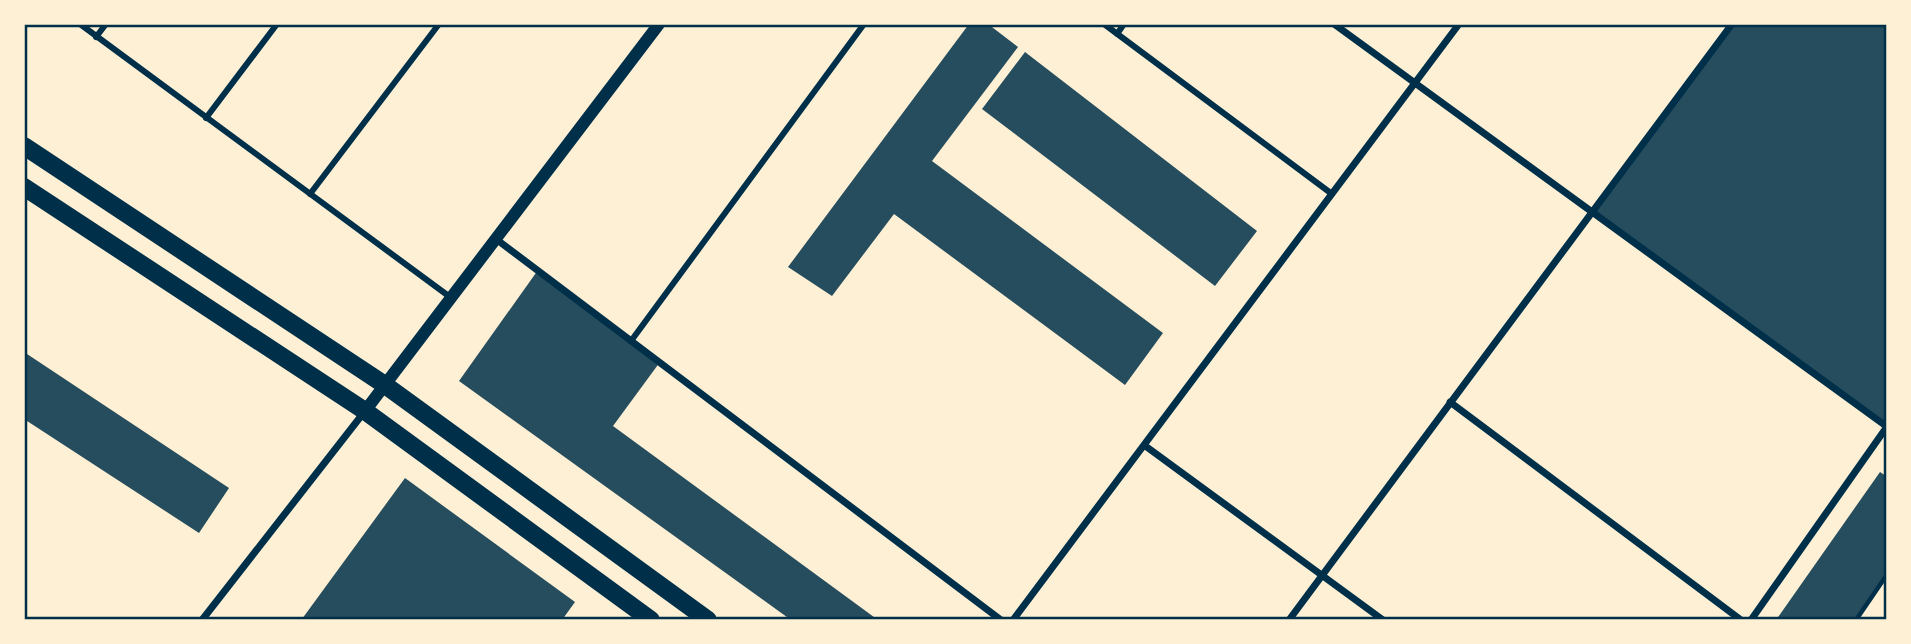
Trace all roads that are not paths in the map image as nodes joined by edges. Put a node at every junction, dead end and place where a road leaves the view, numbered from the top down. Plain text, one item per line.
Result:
1 (80, 24) edge
2 (106, 24) edge
3 (277, 24) edge
4 (439, 24) edge
5 (659, 24) edge
6 (864, 24) edge
7 (1104, 24) edge
8 (1124, 24) edge
9 (1334, 24) edge
10 (1459, 24) edge
11 (1732, 24) edge
12 (1117, 34) junction
13 (96, 37) junction
14 (1415, 83) junction
15 (206, 118) junction
16 (24, 146) edge
17 (24, 187) edge
18 (310, 194) junction
19 (1332, 194) junction
20 (1591, 211) junction
21 (496, 239) junction
22 (451, 298) junction
23 (631, 341) junction
24 (385, 385) junction
25 (1450, 402) junction
26 (365, 411) junction
27 (1886, 427) edge
28 (1144, 445) junction
29 (1322, 575) junction
30 (202, 620) edge
31 (651, 620) edge
32 (708, 620) edge
33 (1002, 620) edge
34 (1013, 620) edge
35 (1290, 620) edge
36 (1383, 620) edge
37 (1741, 620) edge
38 (1751, 620) edge

1 - 13 street
2 - 13 street
3 - 15 street
4 - 18 street
5 - 21 street
6 - 23 street
7 - 12 street
8 - 12 street
9 - 14 street
10 - 14 street
11 - 20 street
12 - 19 street
13 - 15 street
14 - 19 street
14 - 20 street
15 - 18 street
16 - 24 main road
17 - 26 main road
18 - 22 street
19 - 28 street
20 - 25 street
20 - 27 street
21 - 22 street
21 - 23 street
22 - 24 street
23 - 33 street
24 - 26 street
24 - 32 main road
25 - 29 street
25 - 37 street
26 - 30 street
26 - 31 main road
27 - 38 street
28 - 29 street
28 - 34 street
29 - 35 street
29 - 36 street

